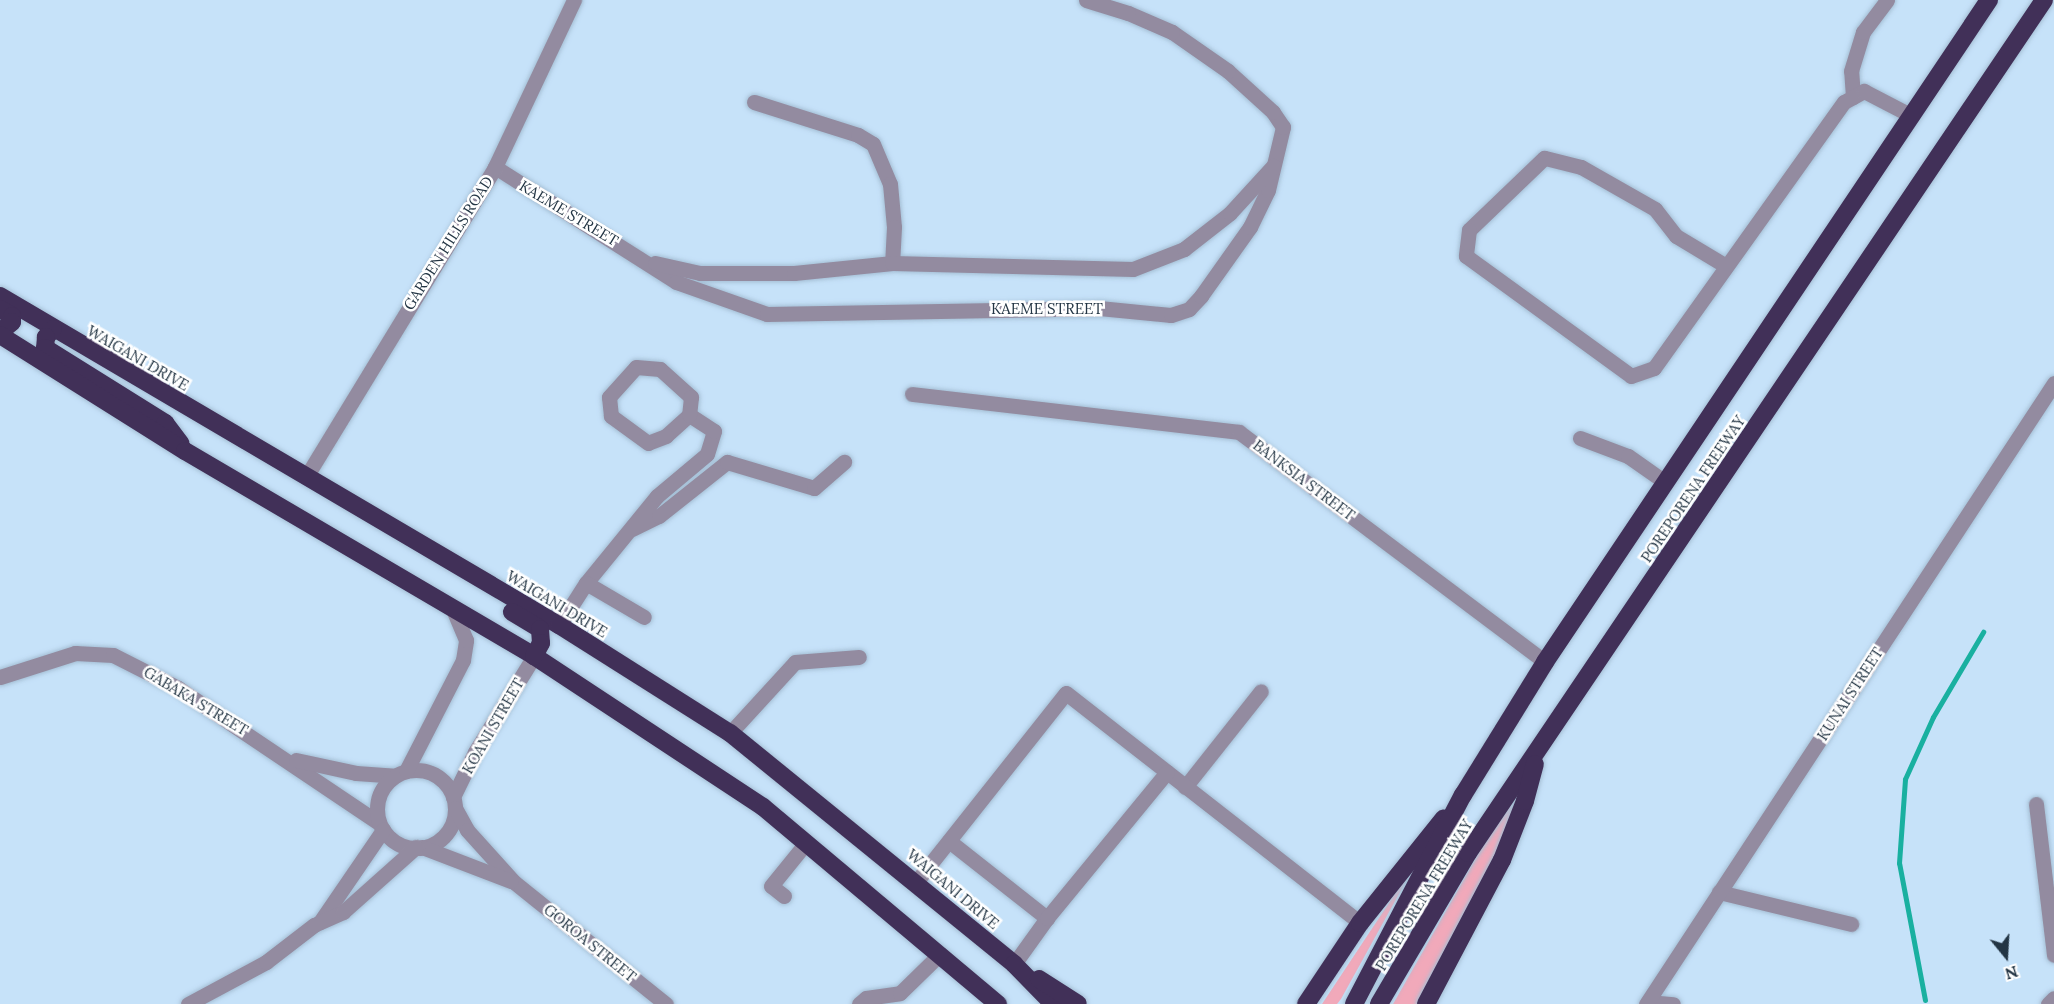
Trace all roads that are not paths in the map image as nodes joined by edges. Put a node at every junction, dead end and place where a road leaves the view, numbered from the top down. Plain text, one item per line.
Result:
1 (574, 0) edge
2 (1086, 0) edge
3 (1887, 0) edge
4 (1989, 0) edge
5 (2044, 0) edge
6 (1853, 97) junction
7 (754, 102) dead end
8 (1912, 116) junction
9 (1275, 163) junction
10 (495, 167) junction
11 (647, 261) junction
12 (892, 263) junction
13 (1726, 266) junction
14 (0, 296) edge
15 (0, 309) edge
16 (53, 329) junction
17 (0, 334) edge
18 (2054, 383) edge
19 (912, 394) dead end
20 (689, 415) junction
21 (1580, 438) dead end
22 (185, 451) junction
23 (844, 462) dead end
24 (306, 477) junction
25 (1665, 482) junction
26 (626, 531) junction
27 (411, 537) junction
28 (586, 583) junction
29 (452, 607) junction
30 (644, 617) dead end
31 (559, 625) junction
32 (534, 656) junction
33 (859, 657) dead end
34 (1545, 662) junction
35 (0, 677) edge
36 (1261, 692) dead end
37 (730, 733) junction
38 (1538, 750) junction
39 (284, 756) junction
40 (1167, 772) junction
41 (400, 773) junction
42 (1185, 787) junction
43 (1463, 795) junction
44 (454, 803) junction
45 (2036, 804) dead end
46 (381, 826) junction
47 (949, 841) junction
48 (806, 843) junction
49 (419, 847) junction
50 (514, 882) junction
51 (916, 882) junction
52 (1719, 892) junction
53 (784, 896) dead end
54 (1047, 918) junction
55 (320, 922) junction
56 (1360, 923) junction
57 (1851, 924) dead end
58 (940, 954) junction
59 (2054, 955) edge
60 (1014, 964) junction
61 (2054, 998) edge
62 (994, 1003) edge
63 (1647, 1003) edge
64 (188, 1004) edge
65 (666, 1004) edge
66 (860, 1004) edge
67 (1053, 1004) edge
68 (1078, 1004) edge
69 (1306, 1004) edge
70 (1354, 1004) edge
71 (1379, 1004) edge
72 (1426, 1004) edge
73 (1673, 1004) edge
74 (2048, 1004) edge

1 - 10 street, GARDEN HILLS ROAD
2 - 9 street, KAEME STREET
3 - 6 street
4 - 8 highway, POREPORENA FREEWAY
5 - 38 highway, POREPORENA FREEWAY
6 - 8 street
6 - 13 street
7 - 12 street
8 - 25 highway, POREPORENA FREEWAY
9 - 11 street, KAEME STREET
9 - 12 street
10 - 11 street, KAEME STREET
10 - 24 street, GARDEN HILLS ROAD
11 - 12 street
13 - 13 street
14 - 16 highway, WAIGANI DRIVE
15 - 17 highway
16 - 22 highway
16 - 24 highway, WAIGANI DRIVE
17 - 22 highway
18 - 52 street, KUNAI STREET
19 - 34 street, BANKSIA STREET
20 - 20 street
20 - 26 street
21 - 25 street
22 - 29 highway
23 - 26 street
24 - 27 highway, WAIGANI DRIVE
25 - 34 highway, POREPORENA FREEWAY
26 - 28 street
27 - 31 highway, WAIGANI DRIVE
27 - 32 highway
28 - 30 street
28 - 31 street
29 - 32 highway
29 - 41 street
31 - 37 highway, WAIGANI DRIVE
32 - 44 street, KOANI STREET
32 - 48 highway
33 - 37 street
34 - 43 highway, POREPORENA FREEWAY
35 - 39 street, GABAKA STREET
36 - 42 street
37 - 51 highway, WAIGANI DRIVE
38 - 71 highway, POREPORENA FREEWAY
38 - 72 highway
39 - 41 street, GABAKA STREET
39 - 46 street, GABAKA STREET
40 - 42 street
40 - 47 street
40 - 54 street
41 - 44 street
41 - 46 street
42 - 56 street
43 - 56 highway
43 - 70 highway, POREPORENA FREEWAY
44 - 49 street
44 - 50 street, GOROA STREET
45 - 59 street
46 - 49 street
46 - 55 street
47 - 51 street
47 - 54 street
48 - 53 street
48 - 58 highway
49 - 50 street, GOROA STREET
49 - 55 street
50 - 65 street, GOROA STREET
51 - 60 highway, WAIGANI DRIVE
52 - 57 street
52 - 63 street, KUNAI STREET
54 - 60 street
55 - 64 street
56 - 69 highway
58 - 62 highway
58 - 66 street
60 - 67 highway, WAIGANI DRIVE
60 - 68 highway
61 - 74 street
63 - 73 street

